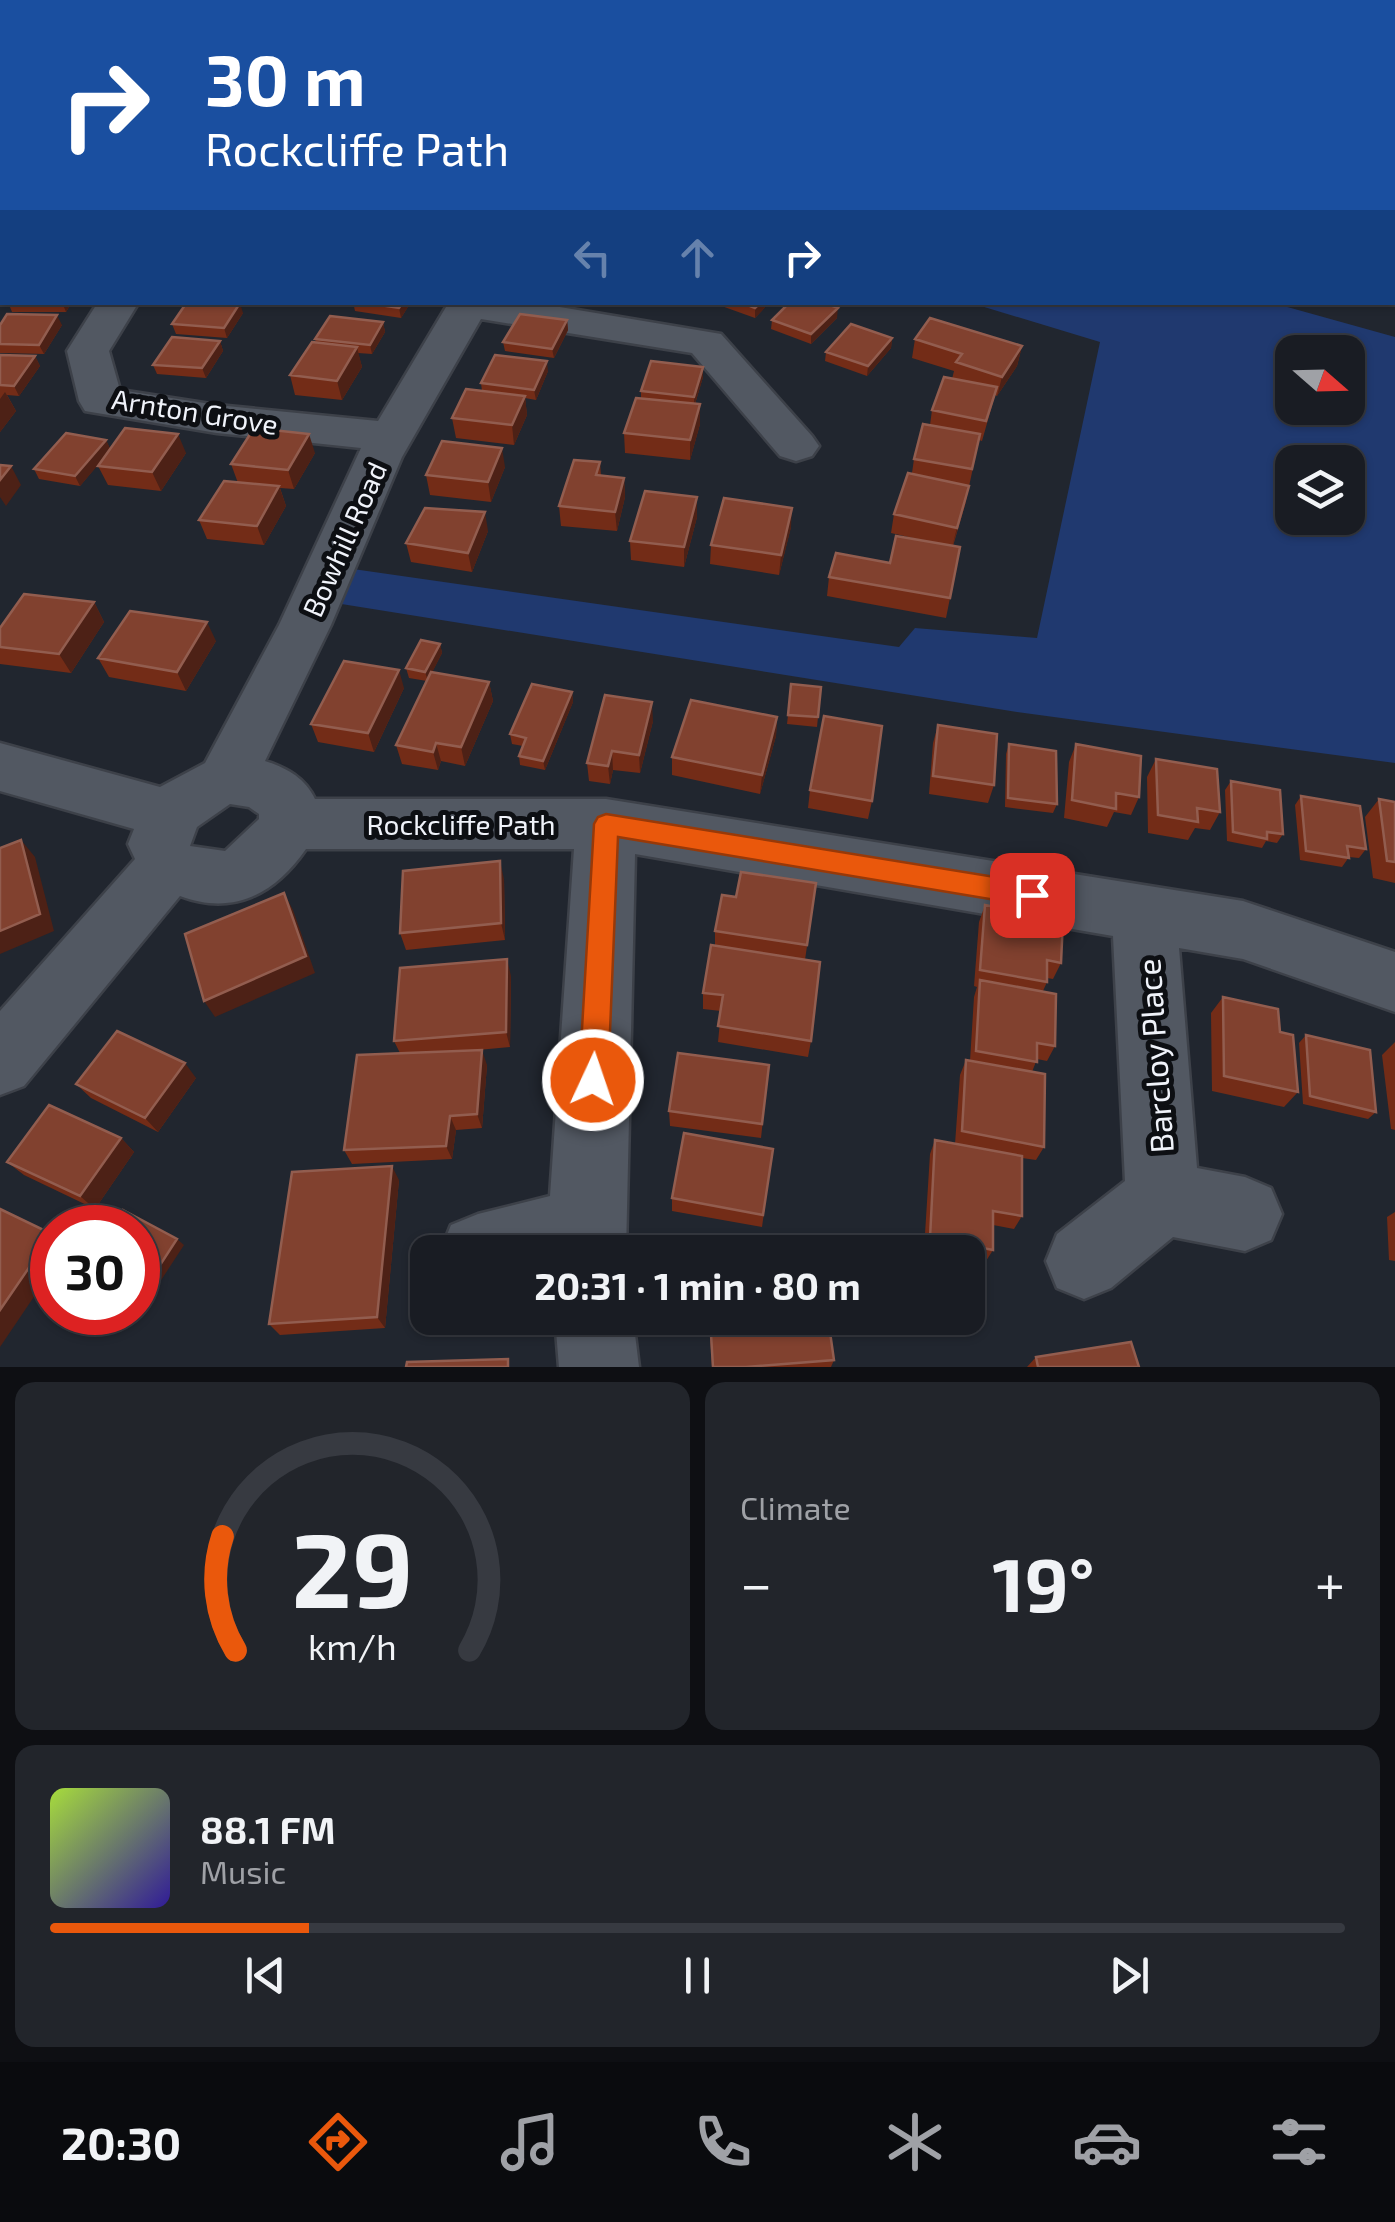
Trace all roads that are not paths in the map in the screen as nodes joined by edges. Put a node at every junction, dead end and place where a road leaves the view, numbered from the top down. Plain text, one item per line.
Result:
1 (117, 305) edge
2 (469, 305) edge
3 (476, 305) edge
4 (393, 436) junction
5 (796, 446) dead end
6 (0, 767) edge
7 (226, 780) junction
8 (290, 824) junction
9 (606, 824) junction
10 (168, 840) junction
11 (1144, 914) junction
12 (1395, 982) edge
13 (0, 1062) edge
14 (1164, 1198) junction
15 (1245, 1214) dead end
16 (587, 1235) edge
17 (1084, 1260) dead end
18 (595, 1335) edge
19 (598, 1367) edge

1 - 4 street, Arnton Grove
2 - 4 street, Bowhill Road
3 - 5 street
4 - 7 street, Bowhill Road
6 - 10 street
7 - 8 street
7 - 10 street
8 - 9 street, Rockcliffe Path
8 - 10 street
9 - 11 street, Rockcliffe Path
9 - 16 street
10 - 13 street
11 - 12 street, Rockcliffe Path
11 - 14 street, Barcloy Place
14 - 15 street
14 - 17 street
18 - 19 street

